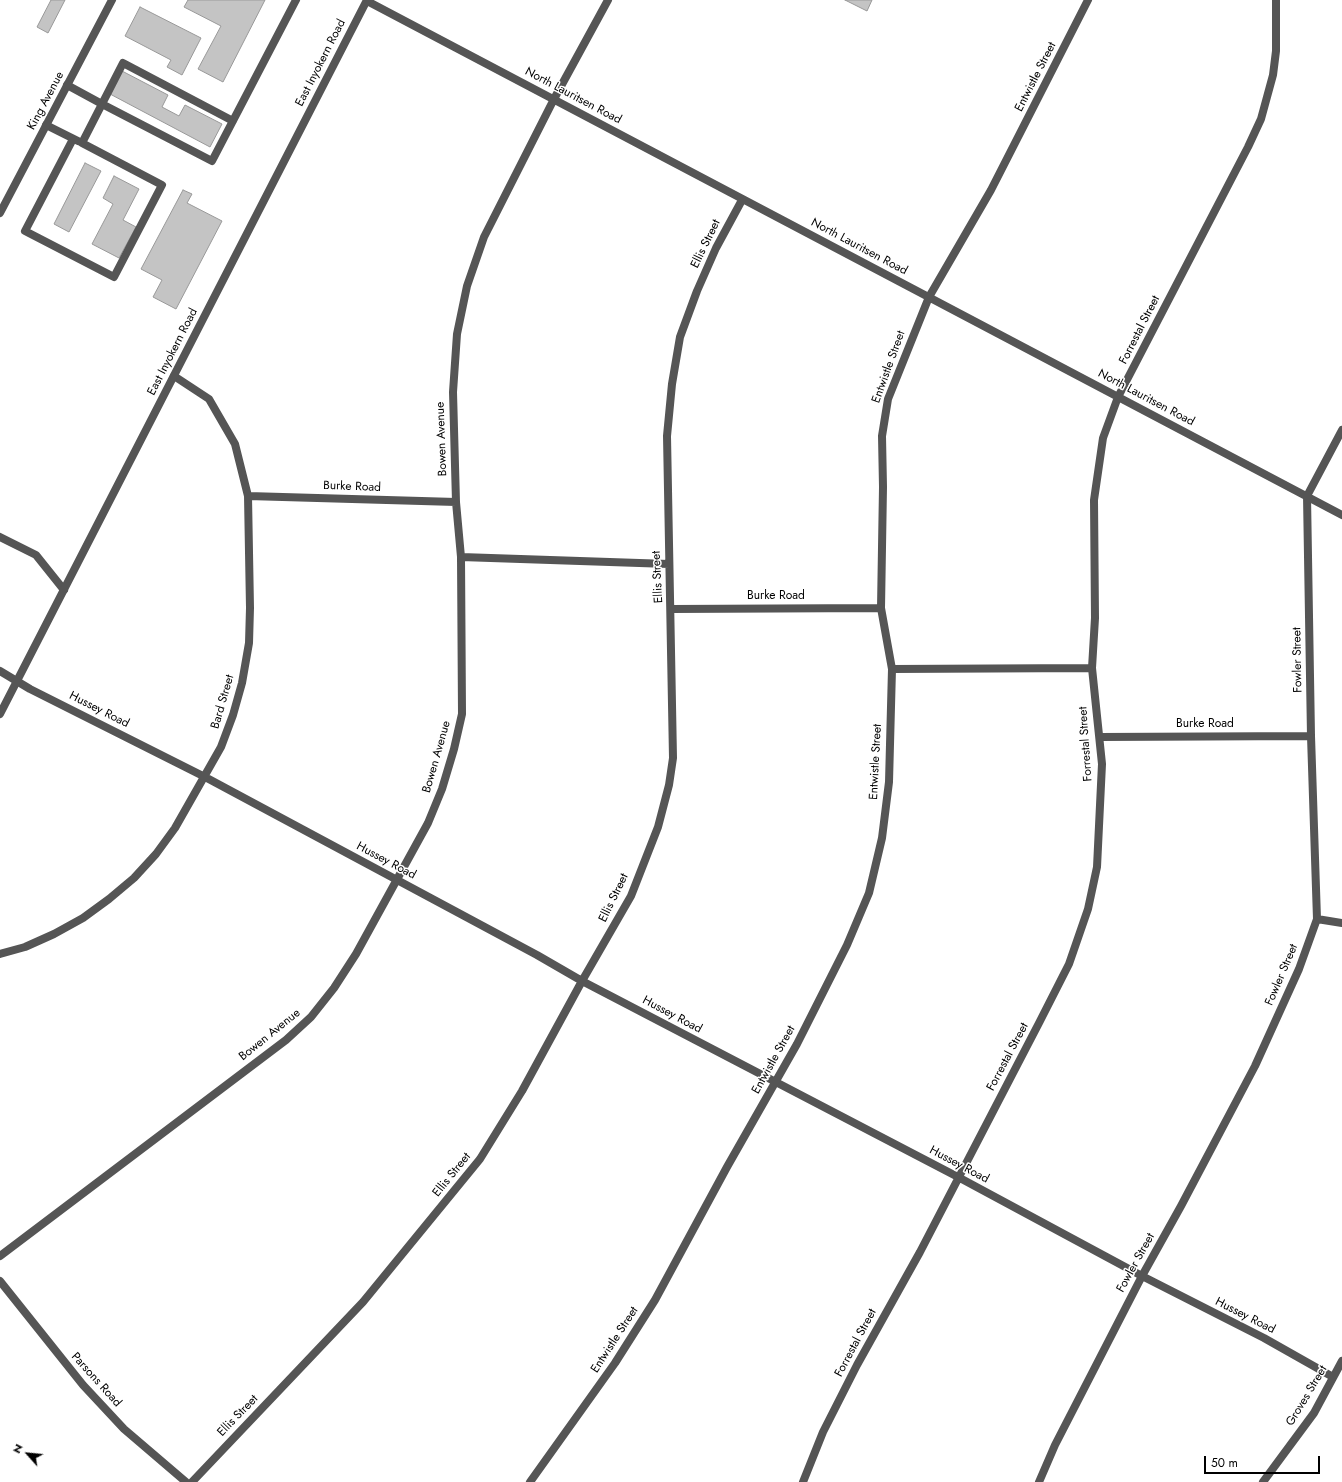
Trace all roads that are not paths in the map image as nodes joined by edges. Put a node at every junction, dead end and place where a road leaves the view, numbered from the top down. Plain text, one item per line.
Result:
1 (112, 0) edge
2 (296, 0) edge
3 (367, 0) edge
4 (608, 0) edge
5 (1088, 0) edge
6 (1276, 0) edge
7 (67, 85) junction
8 (554, 99) junction
9 (102, 104) junction
10 (233, 121) junction
11 (46, 125) junction
12 (73, 139) junction
13 (82, 143) junction
14 (742, 200) junction
15 (0, 212) edge
16 (929, 297) junction
17 (174, 376) junction
18 (1118, 397) junction
19 (1342, 430) edge
20 (248, 496) junction
21 (1307, 496) junction
22 (456, 502) junction
23 (1342, 515) edge
24 (0, 537) edge
25 (461, 557) junction
26 (669, 564) junction
27 (64, 590) junction
28 (881, 608) junction
29 (671, 609) junction
30 (1092, 668) junction
31 (892, 669) junction
32 (0, 671) edge
33 (17, 681) junction
34 (0, 714) edge
35 (1311, 736) junction
36 (1100, 737) junction
37 (205, 777) junction
38 (396, 880) junction
39 (1317, 919) junction
40 (1342, 923) edge
41 (0, 954) edge
42 (582, 981) junction
43 (776, 1083) junction
44 (958, 1177) junction
45 (0, 1256) edge
46 (1142, 1276) junction
47 (0, 1281) edge
48 (1342, 1361) edge
49 (1333, 1377) junction
50 (186, 1482) edge
51 (192, 1482) edge
52 (530, 1482) edge
53 (803, 1482) edge
54 (1039, 1482) edge
55 (1263, 1482) edge

1 - 7 street, King Avenue
2 - 10 street
3 - 8 street, North Lauritsen Road
3 - 17 street, East Inyokern Road
4 - 8 street, Bowen Avenue
5 - 16 street, Entwistle Street
6 - 18 street, Forrestal Street
7 - 9 street
7 - 11 street, King Avenue
8 - 14 street, North Lauritsen Road
8 - 22 street, Bowen Avenue
9 - 10 street
9 - 10 street
9 - 13 street
11 - 12 street
11 - 15 street, King Avenue
12 - 13 street
12 - 13 street
14 - 16 street, North Lauritsen Road
14 - 26 street, Ellis Street
16 - 18 street, North Lauritsen Road
16 - 28 street, Entwistle Street
17 - 20 street, Bard Street
17 - 27 street, East Inyokern Road
18 - 21 street, North Lauritsen Road
18 - 30 street, Forrestal Street
19 - 21 street, Fowler Street
20 - 22 street, Burke Road
20 - 37 street, Bard Street
21 - 23 street, North Lauritsen Road
21 - 35 street, Fowler Street
22 - 25 street, Bowen Avenue
24 - 27 street
25 - 26 street
25 - 38 street, Bowen Avenue
26 - 29 street, Ellis Street
27 - 33 street, East Inyokern Road
28 - 29 street, Burke Road
28 - 31 street, Entwistle Street
29 - 42 street, Ellis Street
30 - 31 street
30 - 36 street, Forrestal Street
31 - 43 street, Entwistle Street
32 - 33 street, Hussey Road
33 - 34 street, East Inyokern Road
33 - 37 street, Hussey Road
35 - 36 street, Burke Road
35 - 39 street, Fowler Street
36 - 44 street, Forrestal Street
37 - 38 street, Hussey Road
37 - 41 street, Bard Street
38 - 42 street, Hussey Road
38 - 45 street, Bowen Avenue
39 - 40 street
39 - 46 street, Fowler Street
42 - 43 street, Hussey Road
42 - 51 street, Ellis Street
43 - 44 street, Hussey Road
43 - 52 street, Entwistle Street
44 - 46 street, Hussey Road
44 - 53 street, Forrestal Street
46 - 49 street, Hussey Road
46 - 54 street, Fowler Street
47 - 50 street, Parsons Road
48 - 49 street, Groves Street
49 - 55 street, Groves Street

